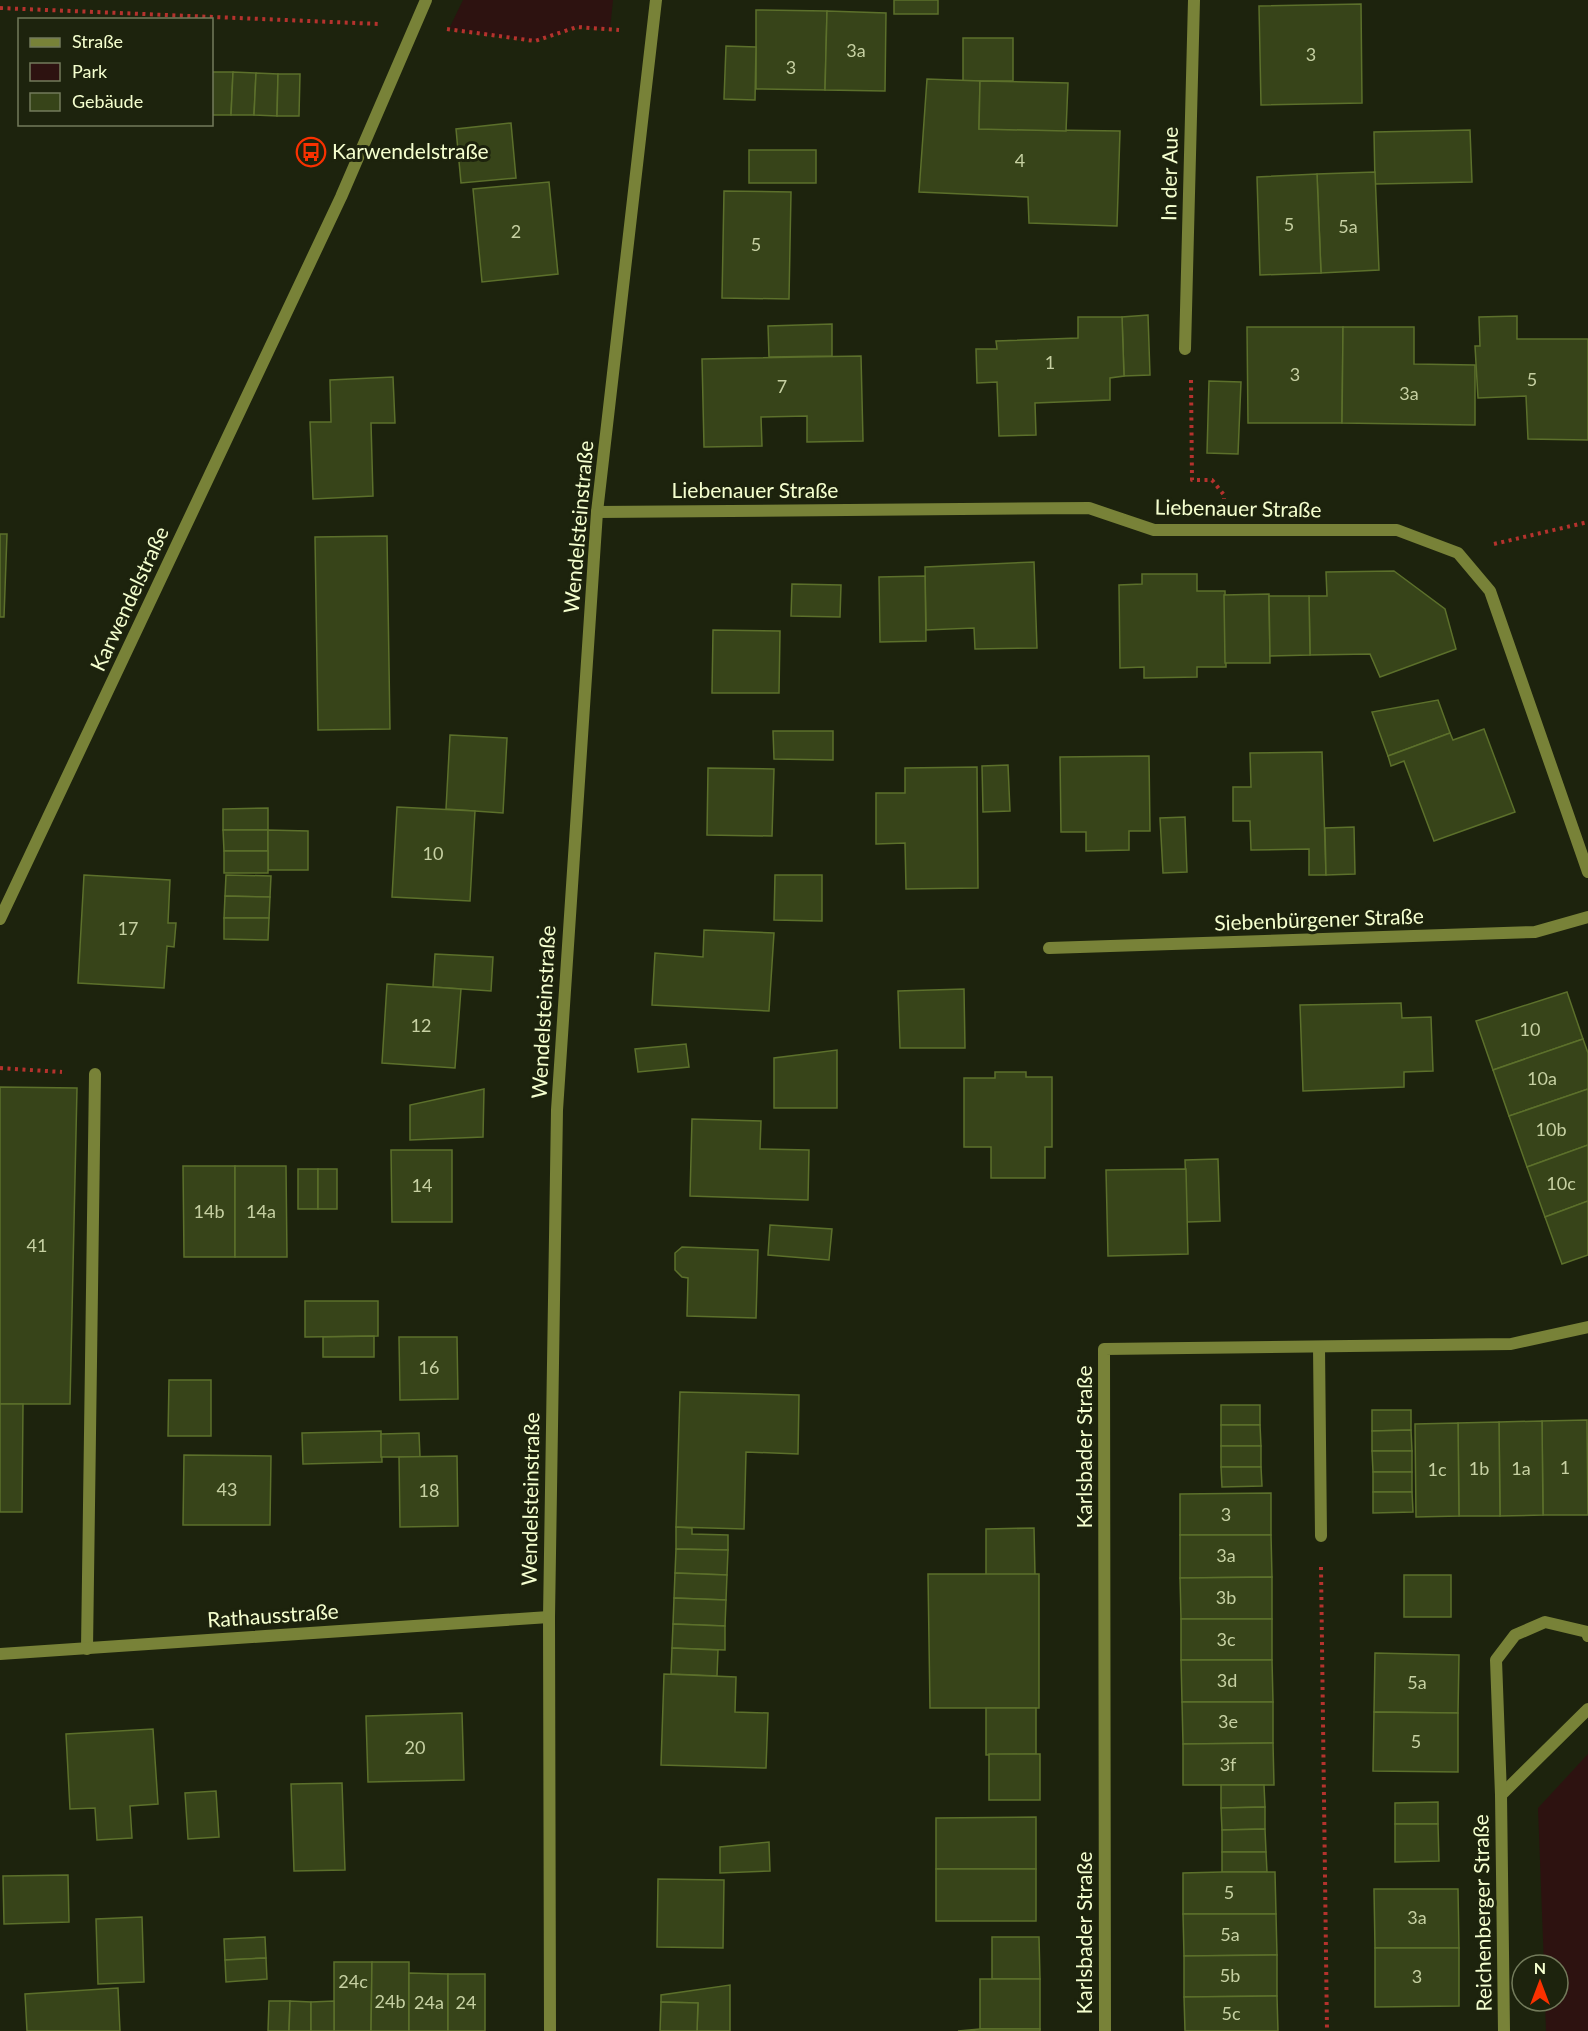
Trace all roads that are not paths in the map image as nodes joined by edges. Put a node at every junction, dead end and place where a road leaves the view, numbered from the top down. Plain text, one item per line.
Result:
1 (426, 0) edge
2 (656, 0) edge
3 (1194, 0) edge
4 (1185, 349) road end
5 (597, 512) junction
6 (1588, 872) edge
7 (1588, 917) edge
8 (0, 919) edge
9 (1049, 948) dead end
10 (95, 1074) road end
11 (1588, 1327) edge
12 (1319, 1347) junction
13 (1321, 1536) road end
14 (549, 1617) junction
15 (1588, 1636) edge
16 (87, 1649) junction
17 (0, 1654) edge
18 (1588, 1709) edge
19 (1502, 1795) junction
20 (550, 2031) edge
21 (1105, 2031) edge
22 (1504, 2031) edge

1 - 8 street, Karwendelstraße
2 - 5 street, Wendelsteinstraße
3 - 4 street, In der Aue
5 - 6 street, Liebenauer Straße
5 - 14 street, Wendelsteinstraße
7 - 9 street, Siebenbürgener Straße
10 - 16 street
11 - 12 street, Karlsbader Straße
12 - 13 street
12 - 21 street, Karlsbader Straße
14 - 16 street, Rathausstraße
14 - 20 street, Wendelsteinstraße
15 - 19 street, Reichenberger Straße
16 - 17 street, Rathausstraße
18 - 19 street, Reichenberger Straße
19 - 22 street, Reichenberger Straße

